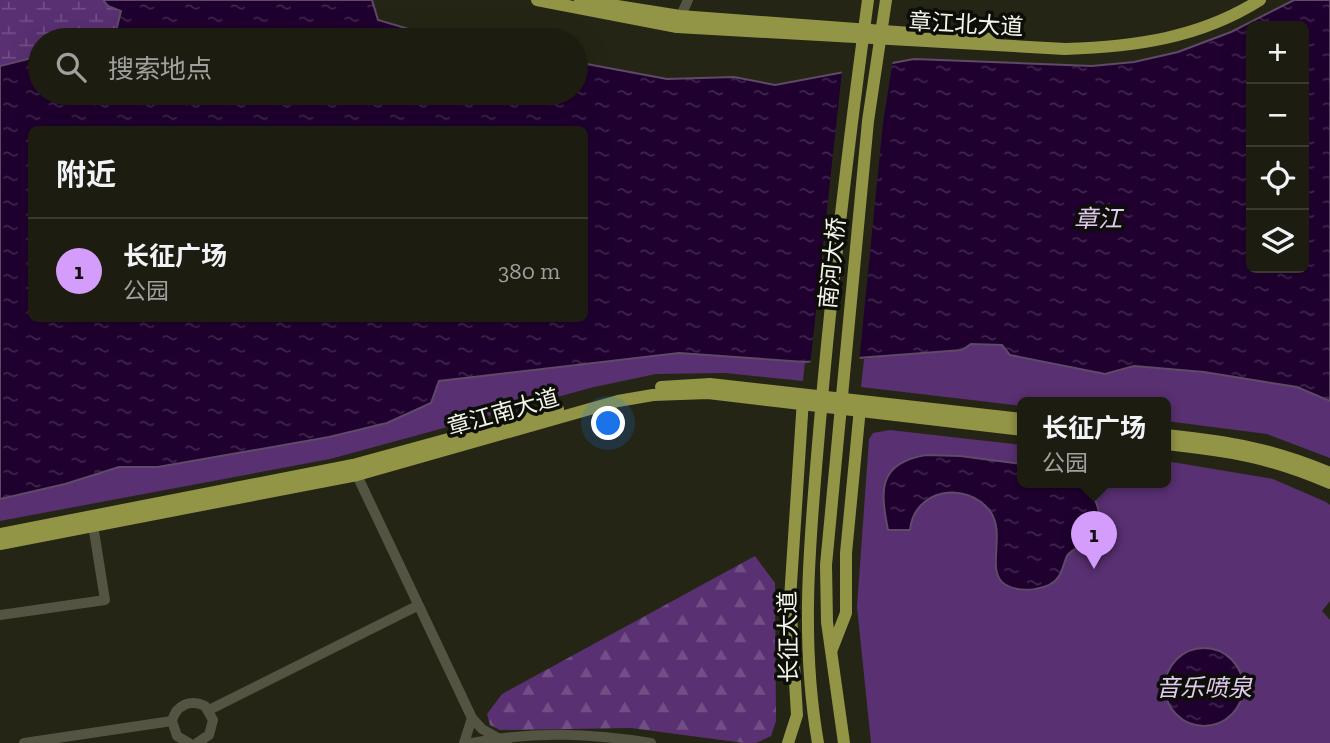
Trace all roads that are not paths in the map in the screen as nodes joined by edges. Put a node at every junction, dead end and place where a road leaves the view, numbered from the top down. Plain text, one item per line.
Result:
1 (537, 0) edge
2 (580, 0) edge
3 (688, 0) edge
4 (868, 0) edge
5 (886, 0) edge
6 (1247, 0) edge
7 (1260, 0) edge
8 (679, 21) junction
9 (803, 400) junction
10 (860, 401) junction
11 (1017, 418) edge
12 (1017, 429) edge
13 (1171, 436) edge
14 (1171, 445) edge
15 (355, 470) junction
16 (1330, 473) edge
17 (1330, 483) edge
18 (93, 525) junction
19 (811, 529) joint
20 (828, 530) joint
21 (0, 534) edge
22 (0, 544) edge
23 (416, 607) junction
24 (808, 610) junction
25 (0, 614) edge
26 (792, 647) junction
27 (832, 649) junction
28 (794, 680) junction
29 (812, 705) junction
30 (209, 710) junction
31 (472, 718) junction
32 (172, 721) junction
33 (497, 738) junction
34 (24, 743) edge
35 (189, 743) edge
36 (198, 743) edge
37 (464, 743) edge
38 (472, 743) edge
39 (507, 743) edge
40 (651, 743) edge
41 (788, 743) edge
42 (818, 743) edge
43 (844, 743) edge

1 - 8 main road, 章江北大道
2 - 8 main road, 章江北大道
3 - 8 street
4 - 19 main road, 南河大桥
5 - 20 main road, 南河大桥
6 - 8 main road, 章江北大道
7 - 8 main road, 章江北大道
9 - 10 main road, 章江南大道
9 - 12 main road, 章江南大道
9 - 15 main road, 章江南大道
9 - 26 main road
10 - 11 main road, 章江南大道
10 - 27 main road
13 - 16 main road
14 - 17 main road
15 - 18 main road, 章江南大道
15 - 21 main road, 章江南大道
15 - 23 street
18 - 22 main road, 章江南大道
18 - 25 street
19 - 24 main road, 长征大道
20 - 27 main road, 长征大道
23 - 30 street
23 - 31 street
24 - 26 main road
24 - 29 main road, 长征大道
26 - 28 main road
27 - 43 main road, 长征大道
28 - 29 main road
28 - 41 main road
29 - 42 main road, 长征大道
30 - 32 street
30 - 36 street
31 - 33 street
31 - 37 street
32 - 34 street
32 - 35 street
33 - 38 street
33 - 39 street
33 - 40 street

